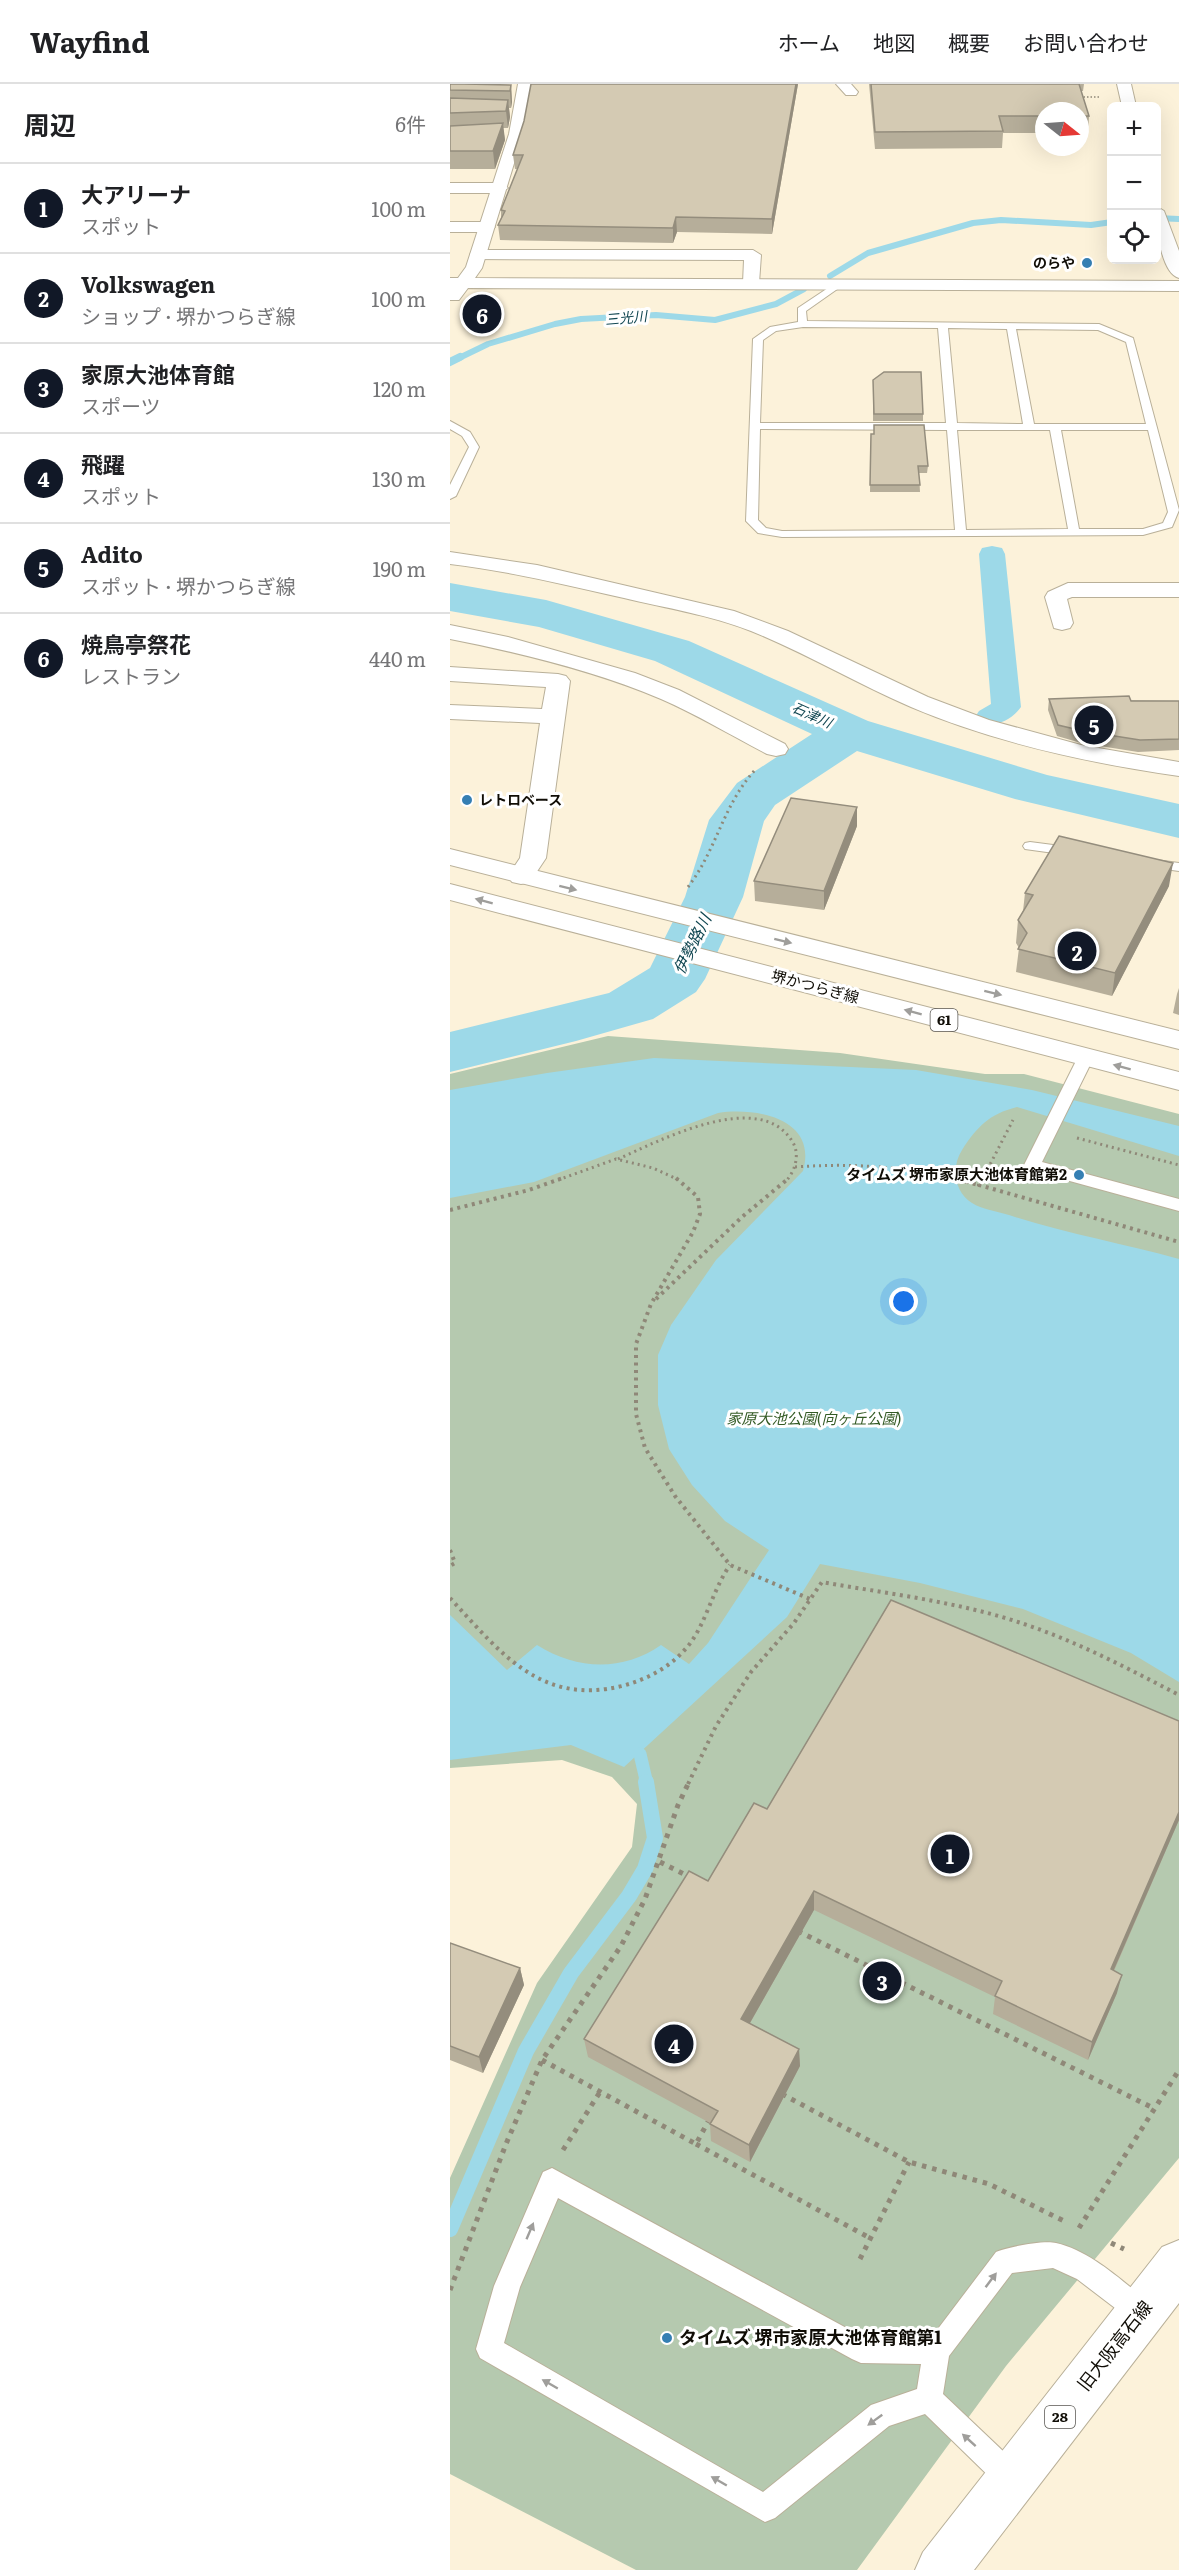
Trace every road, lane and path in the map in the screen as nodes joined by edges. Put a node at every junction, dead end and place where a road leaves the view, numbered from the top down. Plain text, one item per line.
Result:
1 (1124, 84) edge
2 (1101, 97) dead end
3 (1077, 98) edge
4 (519, 101) edge
5 (1128, 102) edge
6 (450, 188) edge
7 (498, 195) junction
8 (450, 201) edge
9 (1161, 224) edge
10 (450, 227) edge
11 (487, 227) junction
12 (478, 255) junction
13 (612, 255) junction
14 (1179, 273) edge
15 (457, 283) edge
16 (609, 283) junction
17 (751, 283) junction
18 (840, 283) junction
19 (1179, 286) edge
20 (450, 300) edge
21 (803, 324) junction
22 (943, 326) junction
23 (1011, 326) junction
24 (450, 424) edge
25 (755, 426) junction
26 (952, 427) junction
27 (1029, 427) junction
28 (1055, 427) junction
29 (1153, 427) junction
30 (450, 495) edge
31 (1074, 532) junction
32 (961, 533) junction
33 (453, 558) edge
34 (568, 558) dead end
35 (1179, 590) edge
36 (1062, 623) dead end
37 (450, 632) edge
38 (450, 674) edge
39 (450, 712) edge
40 (554, 717) junction
41 (776, 749) joint
42 (1179, 769) edge
43 (1029, 846) dead end
44 (1094, 855) edge
45 (450, 857) edge
46 (1137, 861) edge
47 (1179, 867) edge
48 (521, 876) junction
49 (450, 892) edge
50 (682, 906) junction
51 (1179, 1040) edge
52 (1086, 1057) junction
53 (1179, 1081) edge
54 (1070, 1136) dead end
55 (616, 1159) junction
56 (1179, 1165) edge
57 (795, 1167) junction
58 (979, 1185) dead end
59 (1179, 1205) edge
60 (450, 1210) edge
61 (651, 1304) junction
62 (450, 1551) edge
63 (730, 1565) junction
64 (450, 1566) edge
65 (450, 1598) edge
66 (810, 1599) junction
67 (1179, 1695) edge
68 (660, 1862) junction
69 (701, 1882) edge
70 (786, 1925) edge
71 (542, 2060) junction
72 (1179, 2070) edge
73 (600, 2092) junction
74 (777, 2092) edge
75 (1155, 2109) junction
76 (714, 2112) edge
77 (696, 2144) junction
78 (909, 2162) junction
79 (552, 2181) junction
80 (1079, 2228) junction
81 (1088, 2232) dead end
82 (870, 2238) junction
83 (1106, 2241) dead end
84 (1124, 2249) dead end
85 (860, 2259) dead end
86 (1179, 2264) edge
87 (450, 2290) edge
88 (1142, 2312) junction
89 (937, 2351) junction
90 (929, 2399) junction
91 (1012, 2479) junction
92 (941, 2570) edge

1 - 5 street
2 - 3 path
4 - 7 street
6 - 7 street
7 - 8 street
7 - 11 street
9 - 14 street
10 - 11 street
11 - 12 street
12 - 13 street
12 - 15 street
13 - 16 street
13 - 17 street
15 - 16 street
15 - 20 street
16 - 17 street
17 - 18 street
18 - 19 street
18 - 21 lane
21 - 22 lane
21 - 25 lane
22 - 23 lane
22 - 26 lane
23 - 27 lane
23 - 29 lane
24 - 30 lane
25 - 26 lane
25 - 32 lane
26 - 27 lane
26 - 32 lane
27 - 28 lane
28 - 29 lane
28 - 31 lane
29 - 31 lane
31 - 32 lane
33 - 34 street
33 - 42 street
35 - 36 street
37 - 41 street
38 - 40 street
39 - 40 street
40 - 48 street
41 - 50 path
43 - 44 lane
45 - 48 street
46 - 47 lane
48 -> 50 street
52 -> 49 street, 堺かつらぎ線 / 61
50 -> 51 street
53 -> 52 street, 堺かつらぎ線 / 61
52 - 59 lane
54 - 56 path
55 - 57 path
55 - 60 path
55 - 61 path
57 - 58 path
57 - 61 path
61 - 63 path
62 - 64 path
63 - 65 path
63 - 66 path
66 - 67 path
66 - 68 path
68 - 69 path
68 - 71 path
70 - 75 path
71 - 73 path
71 - 87 path
72 - 75 path
73 - 77 path
73 - 79 path
74 - 78 path
75 - 80 path
76 - 77 path
77 - 82 path
78 - 80 path
78 - 82 path
79 - 89 lane
90 -> 79 lane
80 - 81 path
82 - 85 path
83 - 84 path
86 - 88 street, 旧大阪高石線 / 28
89 -> 88 lane
88 - 91 street, 旧大阪高石線 / 28
89 - 90 lane
91 -> 90 lane
91 - 92 street, 旧大阪高石線 / 28

